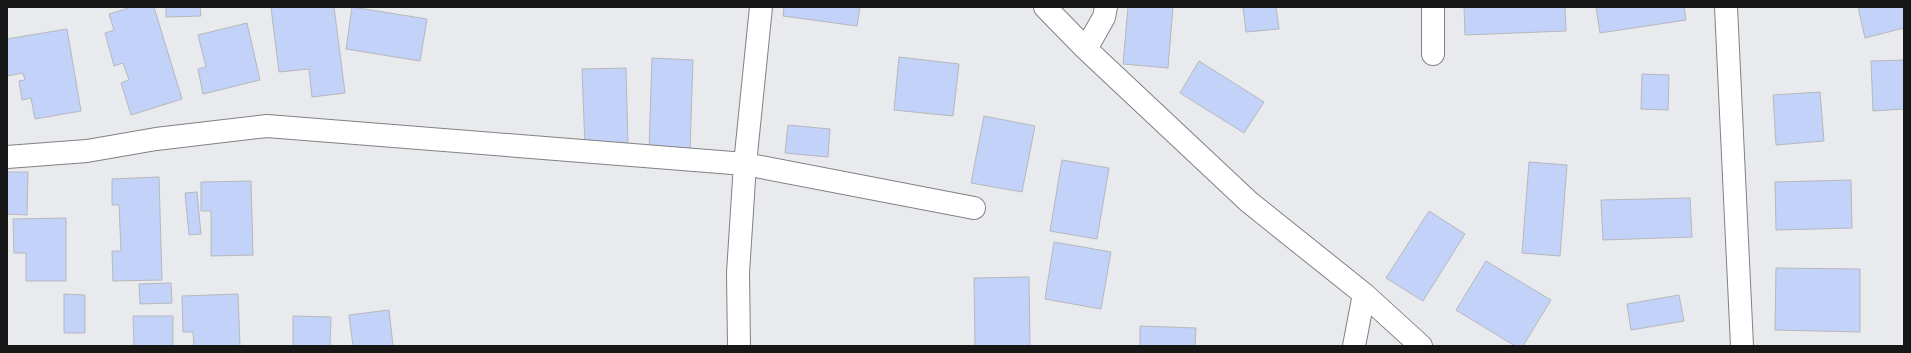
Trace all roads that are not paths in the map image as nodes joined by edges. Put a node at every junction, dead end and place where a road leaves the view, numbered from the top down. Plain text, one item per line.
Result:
1 (761, 7) edge
2 (1045, 7) edge
3 (1106, 7) edge
4 (1433, 7) edge
5 (1726, 7) edge
6 (1086, 49) junction
7 (1433, 54) dead end
8 (7, 157) edge
9 (744, 164) junction
10 (974, 208) dead end
11 (1364, 294) junction
12 (739, 346) edge
13 (1354, 346) edge
14 (1421, 346) edge
15 (1742, 346) edge

1 - 9 street
2 - 6 street
3 - 6 street
4 - 7 street
5 - 15 street
6 - 11 street
8 - 9 street
9 - 10 street
9 - 12 street
11 - 13 street
11 - 14 street

